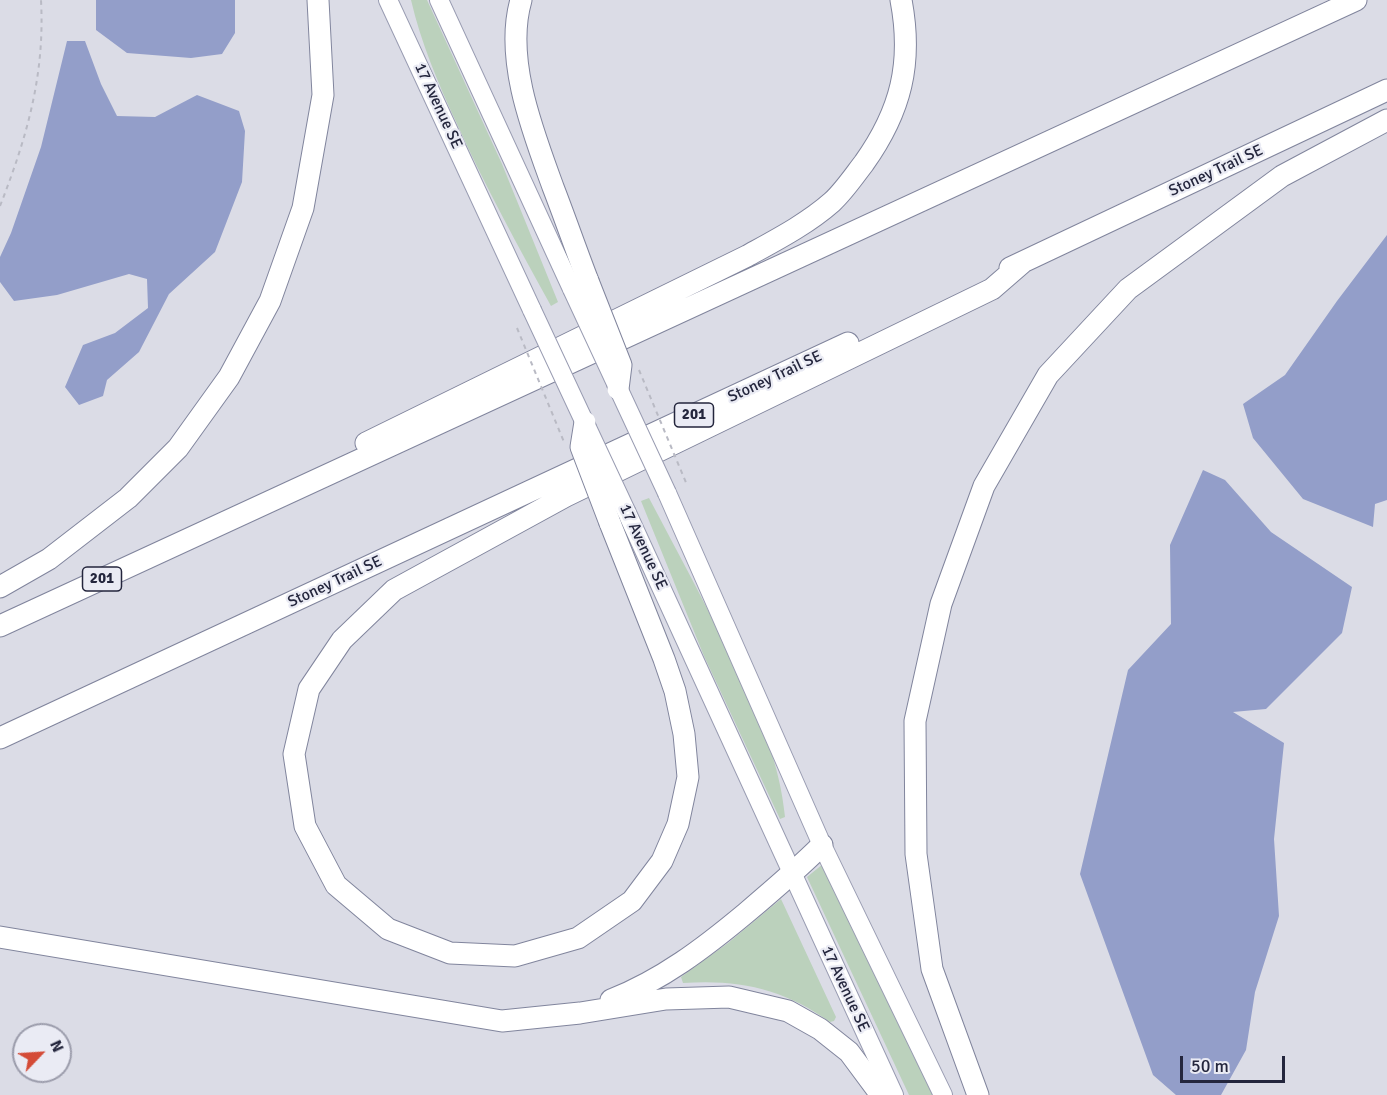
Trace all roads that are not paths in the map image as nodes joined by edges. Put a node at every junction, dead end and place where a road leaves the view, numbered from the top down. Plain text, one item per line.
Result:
1 (318, 0) edge
2 (388, 0) edge
3 (439, 0) edge
4 (521, 0) edge
5 (901, 0) edge
6 (1356, 0) edge
7 (1387, 90) edge
8 (1387, 120) edge
9 (1022, 263) junction
10 (580, 285) junction
11 (618, 389) joint
12 (585, 422) joint
13 (619, 518) junction
14 (204, 533) junction
15 (0, 587) edge
16 (0, 626) edge
17 (0, 738) edge
18 (822, 845) junction
19 (792, 875) junction
20 (0, 937) edge
21 (580, 1013) junction
22 (881, 1095) edge
23 (894, 1095) edge
24 (943, 1095) edge
25 (978, 1095) edge

1 - 15 highway
2 - 12 main road, 17 Avenue SE, bridge
3 - 10 main road
4 - 10 highway
5 - 14 highway
6 - 14 highway, 201
7 - 9 highway, Stoney Trail SE / 201
8 - 25 highway
9 - 13 highway
9 - 17 highway, Stoney Trail SE / 201
10 - 11 highway, bridge
11 - 18 main road, bridge
12 - 13 highway, bridge
13 - 19 main road, 17 Avenue SE
14 - 16 highway, 201
18 - 19 highway
18 - 24 main road
19 - 21 highway
19 - 23 main road, 17 Avenue SE
20 - 21 highway
21 - 22 highway

